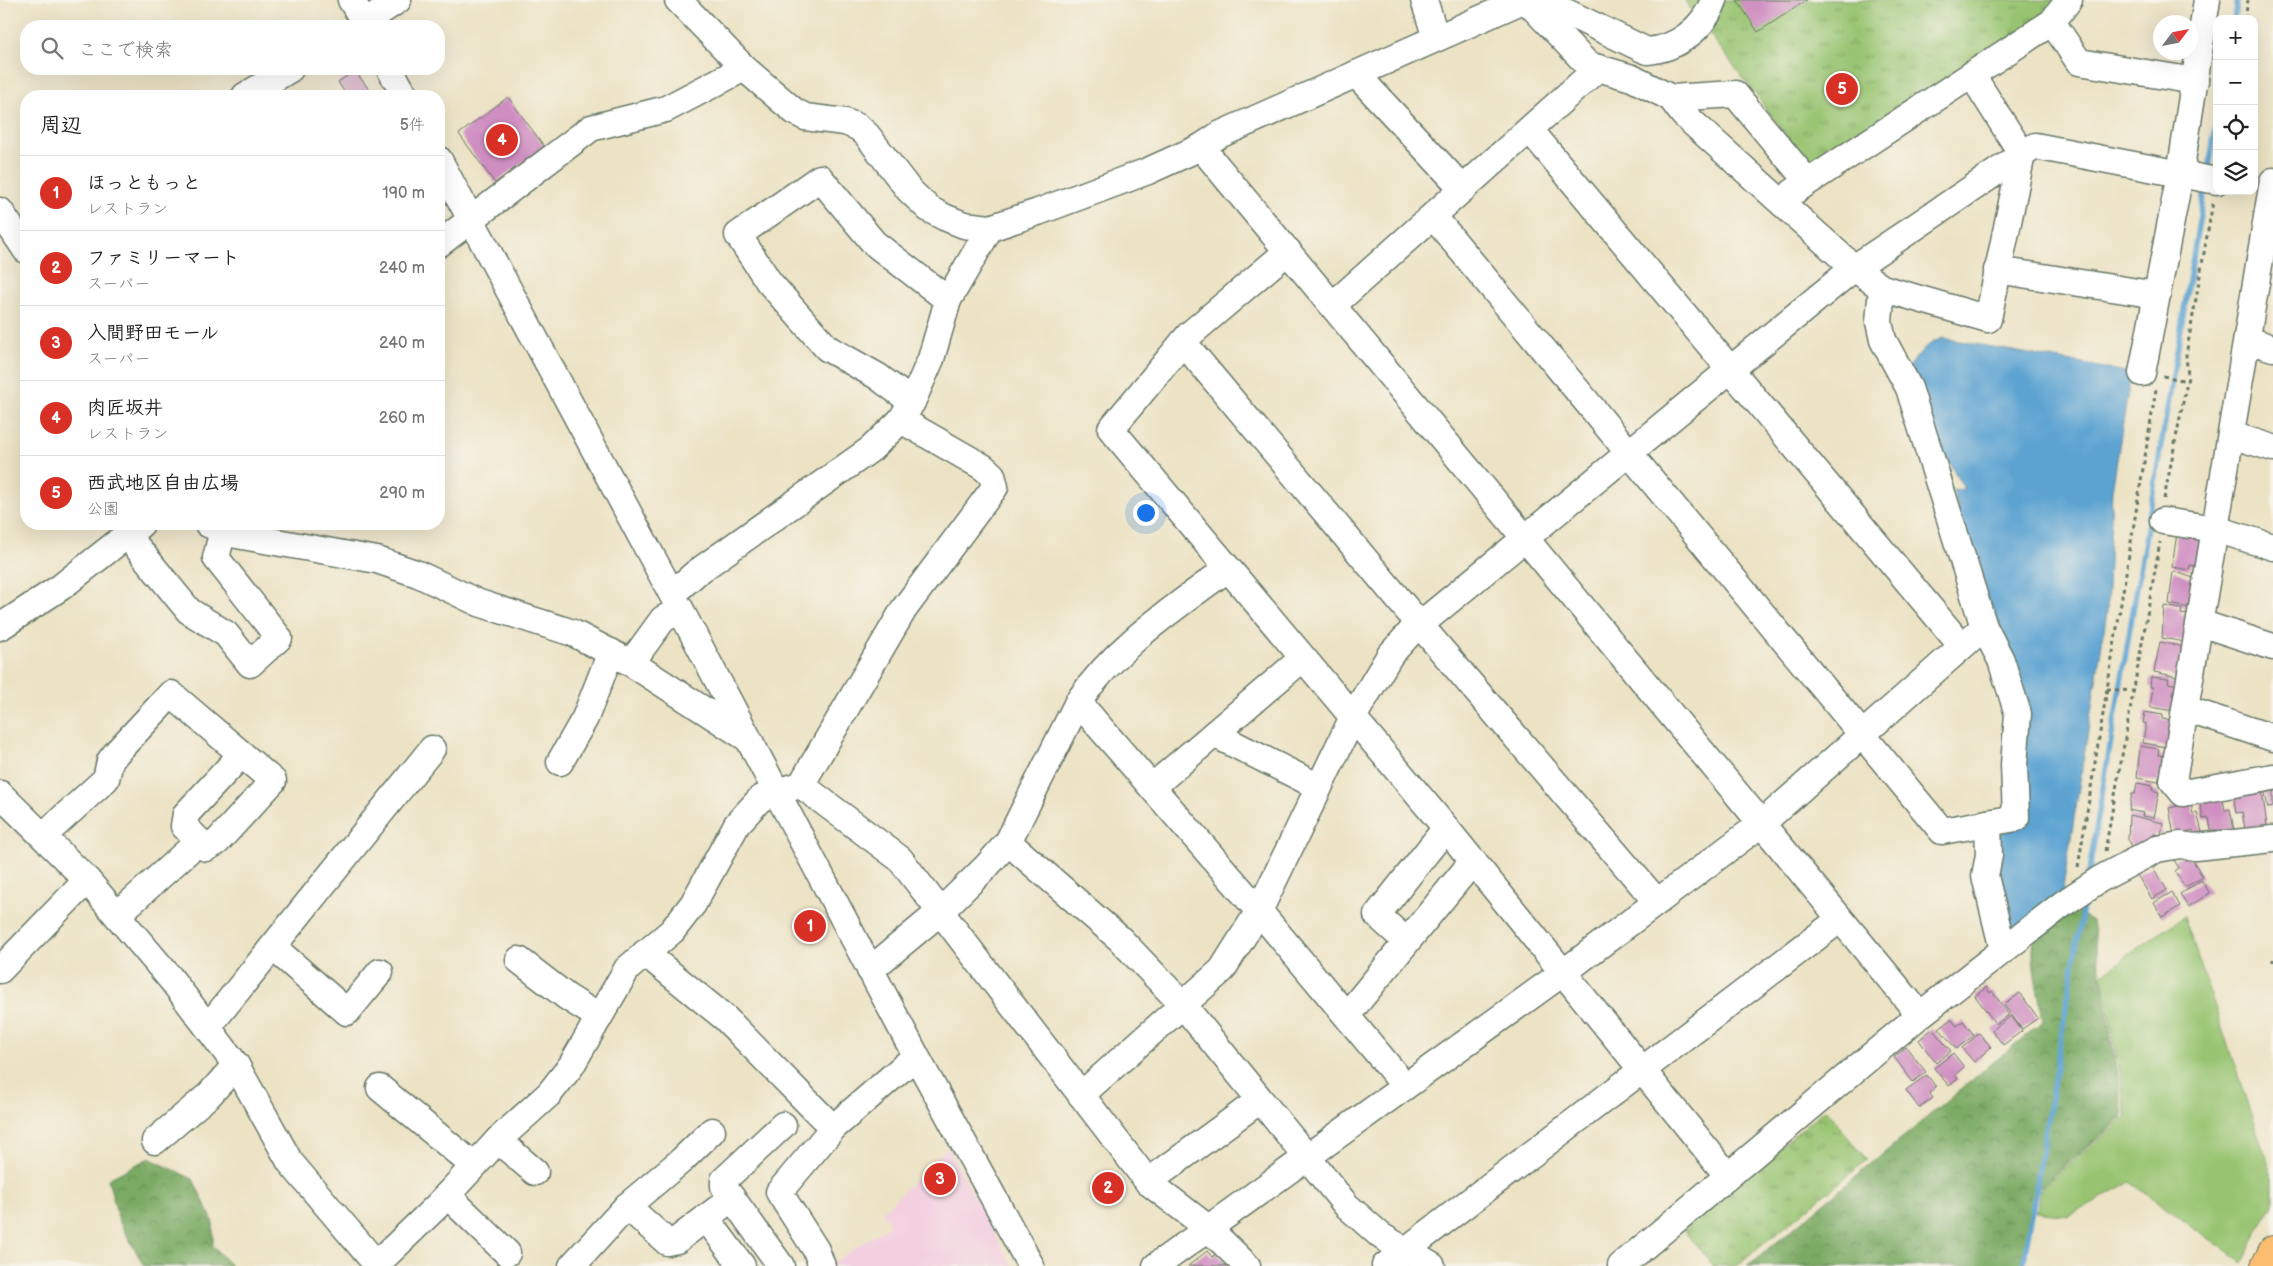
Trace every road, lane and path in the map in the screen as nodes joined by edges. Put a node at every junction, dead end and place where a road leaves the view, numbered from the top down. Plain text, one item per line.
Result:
1 (351, 0) edge
2 (398, 0) edge
3 (678, 0) edge
4 (1424, 0) edge
5 (1714, 0) edge
6 (2068, 0) edge
7 (2207, 0) edge
8 (2248, 0) edge
9 (1528, 3) edge
10 (2246, 15) edge
11 (361, 20) edge
12 (371, 20) edge
13 (2052, 22) junction
14 (1436, 38) junction
15 (744, 68) junction
16 (1598, 68) junction
17 (1356, 74) junction
18 (280, 75) edge
19 (393, 75) edge
20 (1972, 75) junction
21 (2195, 81) junction
22 (255, 90) edge
23 (402, 90) edge
24 (1671, 98) junction
25 (1530, 130) junction
26 (1201, 147) junction
27 (2022, 154) junction
28 (445, 171) edge
29 (2185, 175) junction
30 (2213, 180) edge
31 (1807, 181) junction
32 (2266, 185) edge
33 (1464, 188) junction
34 (1780, 202) junction
35 (0, 211) edge
36 (1433, 216) junction
37 (470, 218) junction
38 (990, 228) junction
39 (445, 239) edge
40 (18, 241) edge
41 (2268, 244) edge
42 (1288, 250) junction
43 (1854, 268) junction
44 (1997, 270) junction
45 (1882, 288) junction
46 (2157, 295) junction
47 (948, 300) junction
48 (1333, 305) junction
49 (2247, 340) junction
50 (1183, 342) junction
51 (2273, 348) edge
52 (1731, 368) junction
53 (2154, 374) junction
54 (2186, 381) dead end
55 (906, 411) junction
56 (2231, 435) junction
57 (2273, 448) edge
58 (1630, 452) junction
59 (2164, 522) dead end
60 (2216, 529) junction
61 (133, 530) edge
62 (135, 530) edge
63 (215, 530) edge
64 (223, 530) edge
65 (1525, 539) junction
66 (2273, 547) edge
67 (1227, 569) junction
68 (677, 602) junction
69 (2200, 623) junction
70 (1420, 625) junction
71 (0, 627) edge
72 (1984, 627) junction
73 (1961, 645) junction
74 (2273, 647) edge
75 (621, 658) junction
76 (1303, 658) junction
77 (2108, 690) junction
78 (2131, 691) dead end
79 (1078, 702) junction
80 (2186, 709) junction
81 (1353, 717) junction
82 (1214, 734) junction
83 (1862, 734) junction
84 (2273, 738) edge
85 (747, 739) junction
86 (432, 749) dead end
87 (241, 755) junction
88 (560, 762) dead end
89 (2273, 777) edge
90 (801, 786) junction
91 (1152, 787) junction
92 (1319, 787) junction
93 (775, 792) junction
94 (0, 794) edge
95 (1988, 823) junction
96 (1761, 824) junction
97 (1446, 828) junction
98 (43, 836) junction
99 (2273, 839) edge
100 (199, 841) junction
101 (1008, 842) junction
102 (1473, 861) junction
103 (87, 880) junction
104 (2073, 897) junction
105 (1657, 902) junction
106 (1259, 911) junction
107 (940, 912) junction
108 (117, 915) junction
109 (1839, 920) junction
110 (1406, 941) junction
111 (273, 947) junction
112 (2003, 950) junction
113 (645, 953) junction
114 (519, 960) dead end
115 (0, 970) edge
116 (870, 970) junction
117 (380, 972) dead end
118 (1564, 972) junction
119 (1183, 1005) junction
120 (1920, 1015) junction
121 (1347, 1016) junction
122 (600, 1017) junction
123 (208, 1027) junction
124 (916, 1056) junction
125 (236, 1065) junction
126 (1643, 1071) junction
127 (1405, 1086) junction
128 (380, 1088) dead end
129 (1081, 1095) junction
130 (1260, 1100) junction
131 (783, 1125) dead end
132 (833, 1128) junction
133 (712, 1130) dead end
134 (498, 1140) junction
135 (155, 1141) dead end
136 (1306, 1157) junction
137 (473, 1166) junction
138 (535, 1172) dead end
139 (1728, 1176) junction
140 (1148, 1182) junction
141 (447, 1195) junction
142 (732, 1198) junction
143 (627, 1206) junction
144 (706, 1218) junction
145 (1208, 1228) junction
146 (2273, 1250) edge
147 (507, 1253) dead end
148 (819, 1258) edge
149 (1396, 1258) edge
150 (377, 1265) edge
151 (572, 1266) edge
152 (742, 1266) edge
153 (781, 1266) edge
154 (1031, 1266) edge
155 (1156, 1266) edge
156 (1247, 1266) edge
157 (1432, 1266) edge
158 (1620, 1266) edge
159 (2265, 1266) edge

1 - 11 street
2 - 12 street
3 - 15 street
4 - 14 street
5 - 9 street
6 - 13 street
7 - 21 street
8 - 10 path
9 - 14 street
9 - 16 street
13 - 20 street
13 - 21 street
14 - 17 street
15 - 37 street
15 - 38 street
16 - 24 street
16 - 25 street
17 - 26 street
17 - 33 street
18 - 22 street
19 - 23 street
20 - 27 street
20 - 31 street
21 - 29 street
24 - 31 street
24 - 34 street
25 - 33 street
25 - 52 street
26 - 38 street
26 - 42 street
27 - 29 street
27 - 43 street
27 - 44 street
28 - 37 street
29 - 30 street
29 - 46 street
31 - 34 street
32 - 41 street
33 - 36 street
34 - 43 street
35 - 40 street
36 - 48 street
36 - 58 street
37 - 39 street
37 - 68 street
38 - 47 street
41 - 49 street
42 - 48 street
42 - 50 street
43 - 45 street
43 - 52 street
44 - 45 street
44 - 46 street
45 - 72 street
46 - 53 street
47 - 55 street
47 - 55 street
48 - 65 street
49 - 51 street
49 - 56 street
50 - 67 street
50 - 70 street
52 - 58 street
52 - 73 street
53 - 54 path
53 - 77 path
55 - 68 street
55 - 90 street
56 - 57 street
56 - 60 street
58 - 65 street
58 - 83 street
59 - 60 street
60 - 66 street
60 - 69 street
61 - 71 street
62 - 63 street
64 - 75 street
65 - 70 street
65 - 96 street
67 - 76 street
67 - 79 street
68 - 75 street
68 - 85 street
69 - 74 street
69 - 80 street
70 - 81 street
70 - 105 street
72 - 73 street
72 - 95 street
73 - 83 street
75 - 85 street
75 - 88 street
76 - 81 street
76 - 82 street
77 - 78 path
77 - 104 path
79 - 91 street
79 - 101 street
80 - 84 street
80 - 89 street
81 - 92 street
81 - 97 street
82 - 91 street
82 - 92 street
83 - 95 street
83 - 96 street
85 - 93 street
86 - 111 street
87 - 98 street
87 - 100 street
87 - 100 street
90 - 93 street
90 - 107 street
91 - 106 street
92 - 106 street
93 - 113 street
93 - 116 street
94 - 98 street
95 - 112 street
96 - 105 street
96 - 109 street
97 - 102 street
97 - 110 street
98 - 103 street
99 - 104 street
100 - 108 street
101 - 107 street
101 - 119 street
102 - 110 street
102 - 118 street
103 - 108 street
103 - 115 street
104 - 112 street
105 - 118 street
106 - 119 street
106 - 121 street
107 - 116 street
107 - 129 street
108 - 123 street
109 - 120 street
109 - 126 street
110 - 121 street
111 - 117 street
111 - 123 street
112 - 120 street
113 - 122 street
113 - 132 street
114 - 122 street
116 - 124 street
118 - 126 street
118 - 127 street
119 - 129 street
119 - 130 street
120 - 139 street
121 - 127 street
122 - 134 street
123 - 125 street
124 - 132 street
124 - 154 street
125 - 135 street
125 - 150 street
126 - 139 street
126 - 149 street
127 - 136 street
128 - 137 street
129 - 140 street
130 - 136 street
130 - 140 street
131 - 142 street
132 - 148 street
133 - 143 street
134 - 137 street
134 - 138 street
136 - 145 street
136 - 149 street
137 - 141 street
139 - 158 street
140 - 145 street
141 - 147 street
141 - 150 street
142 - 144 street
142 - 153 street
143 - 144 street
143 - 151 street
144 - 152 street
145 - 155 street
145 - 156 street
146 - 159 highway
149 - 157 street

